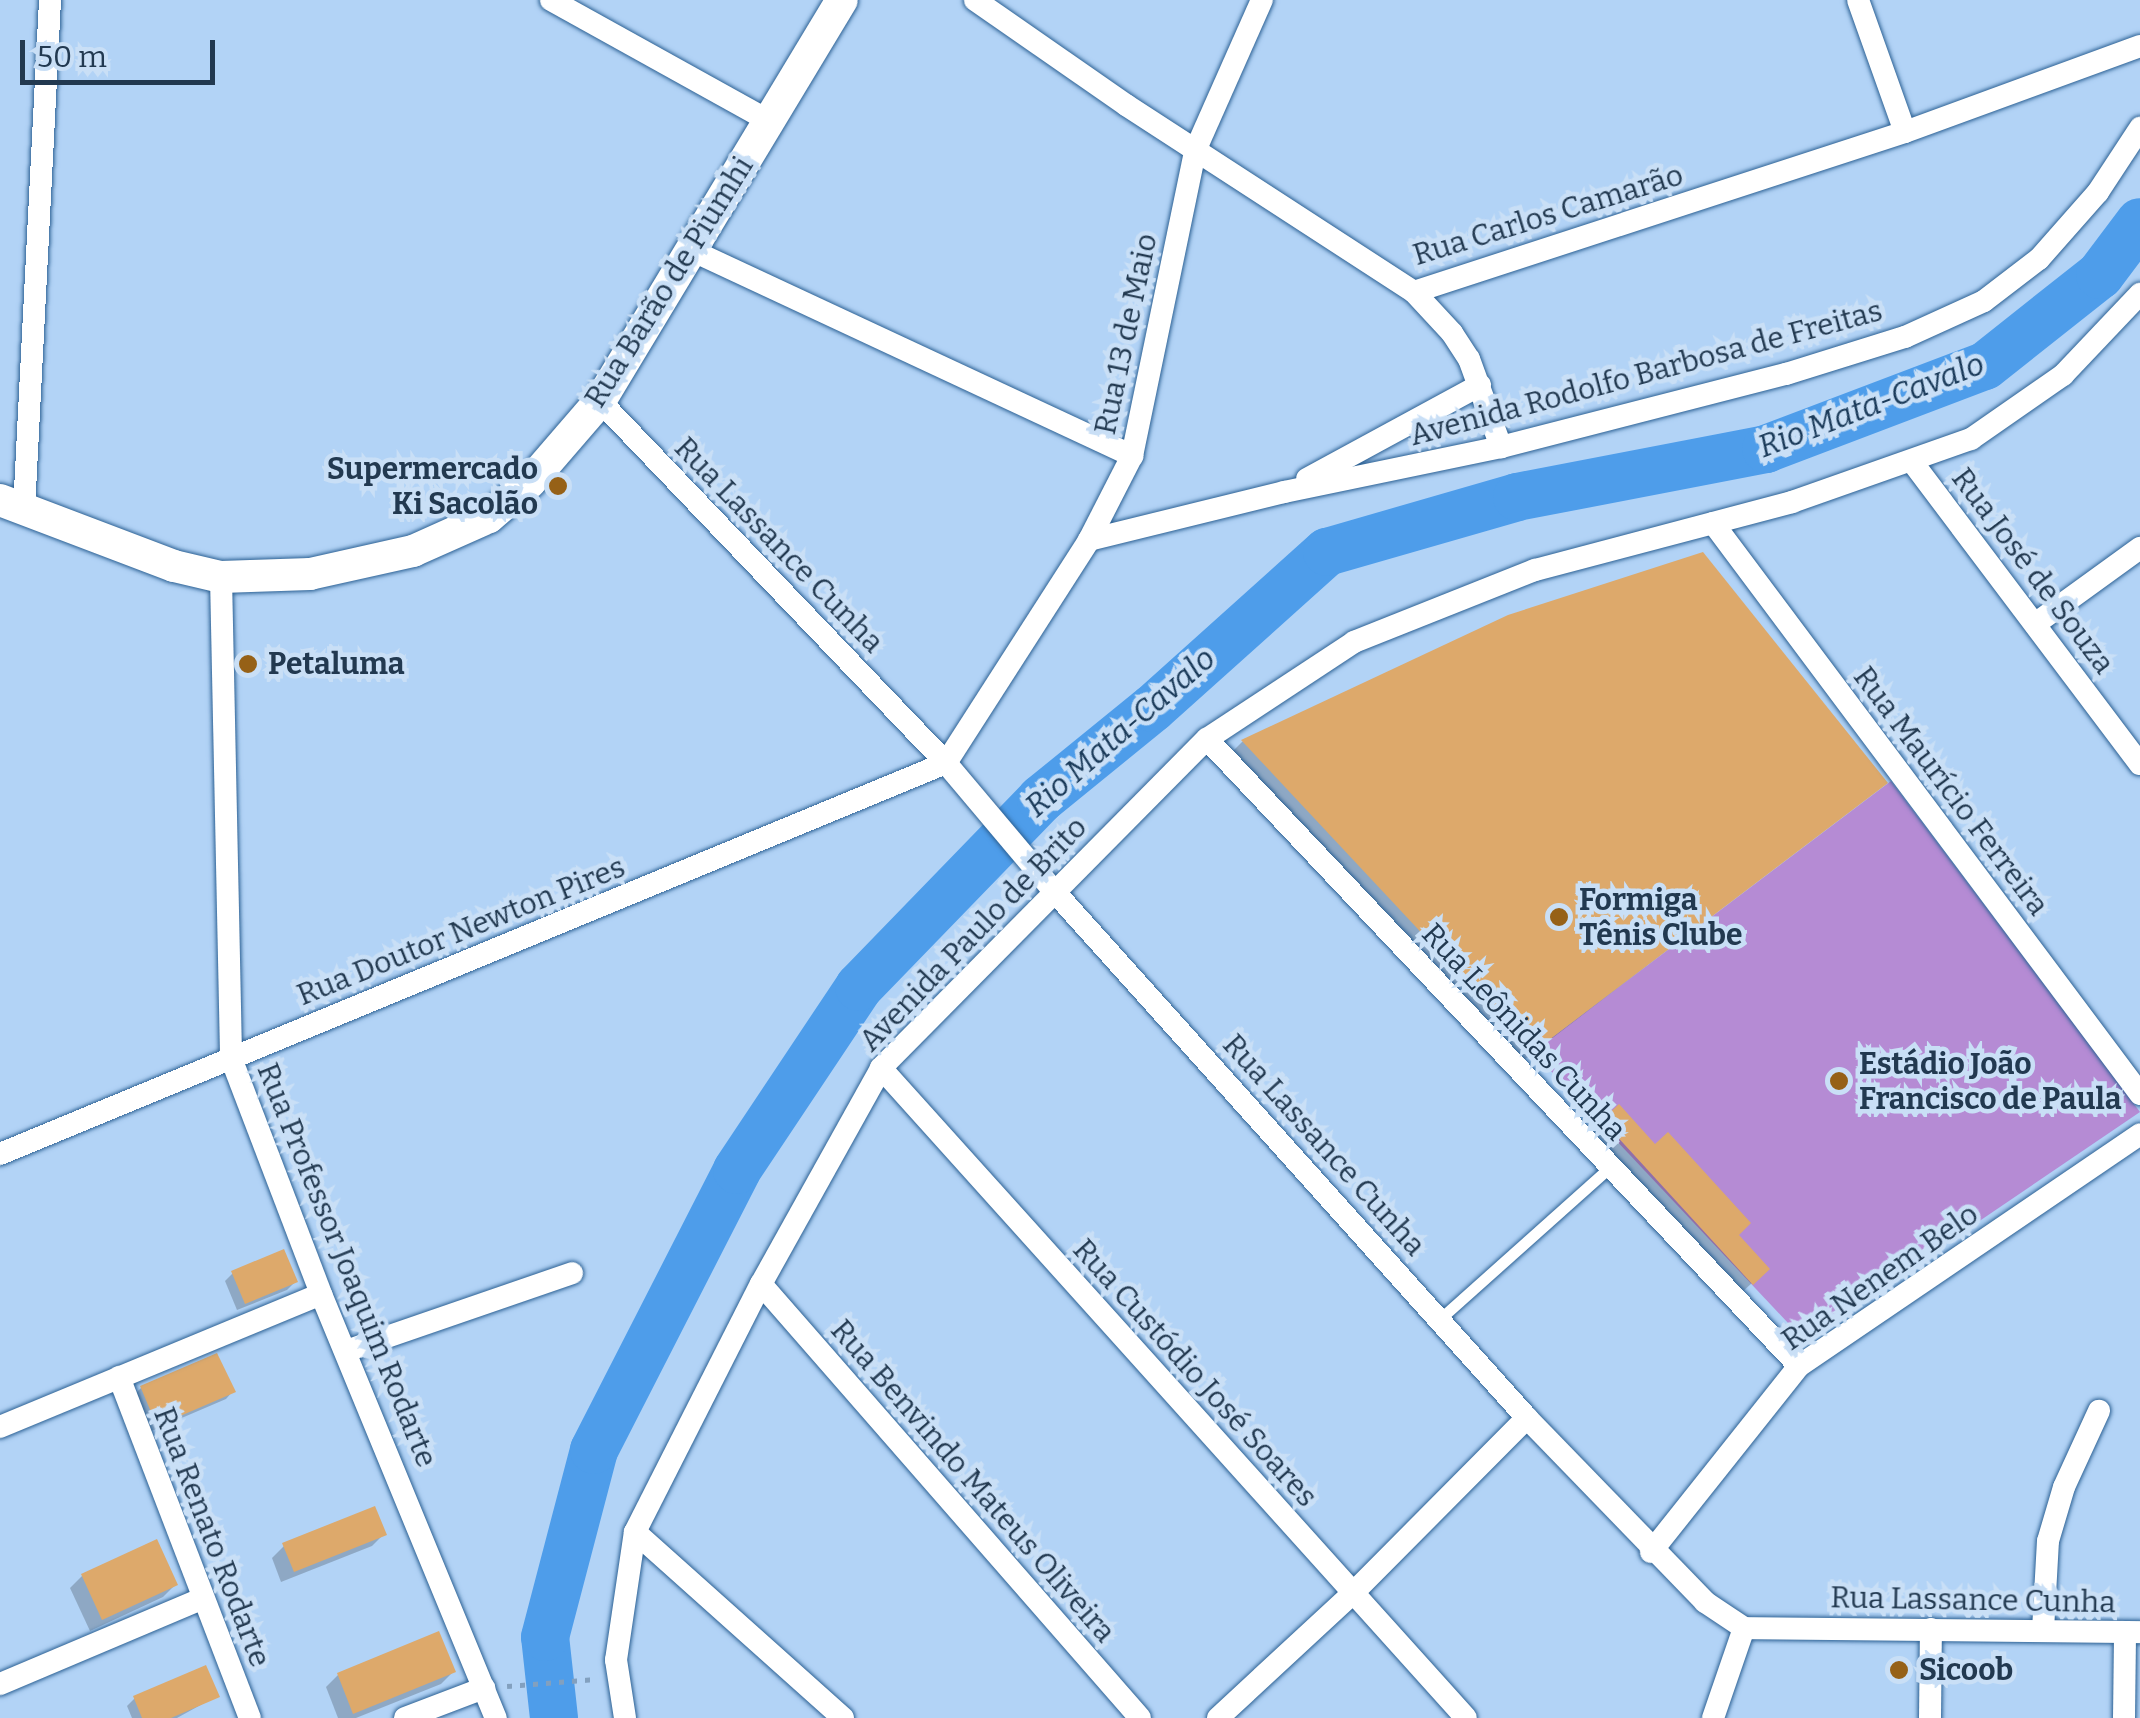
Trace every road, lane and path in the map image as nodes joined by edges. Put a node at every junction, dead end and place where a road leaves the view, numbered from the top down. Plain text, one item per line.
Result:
1 (50, 0) edge
2 (552, 0) edge
3 (842, 0) edge
4 (975, 0) edge
5 (1262, 0) edge
6 (1858, 0) edge
7 (2140, 46) edge
8 (769, 121) junction
9 (2140, 128) edge
10 (1904, 132) junction
11 (1195, 151) junction
12 (691, 250) junction
13 (1414, 292) junction
14 (2140, 294) edge
15 (1480, 385) junction
16 (600, 401) junction
17 (1500, 448) junction
18 (1132, 456) junction
19 (1914, 463) junction
20 (1284, 492) junction
21 (12, 504) edge
22 (1713, 524) junction
23 (1089, 540) junction
24 (2140, 548) edge
25 (221, 577) junction
26 (2035, 624) junction
27 (1206, 738) junction
28 (946, 763) junction
29 (2140, 764) edge
30 (1053, 890) junction
31 (232, 1058) junction
32 (881, 1068) junction
33 (2140, 1094) edge
34 (2140, 1134) edge
35 (0, 1154) edge
36 (1610, 1166) junction
37 (572, 1273) dead end
38 (760, 1284) junction
39 (322, 1294) junction
40 (1440, 1318) junction
41 (346, 1351) junction
42 (1799, 1366) junction
43 (119, 1377) junction
44 (2099, 1411) dead end
45 (1526, 1418) junction
46 (0, 1427) edge
47 (636, 1532) junction
48 (1651, 1552) junction
49 (1353, 1593) junction
50 (201, 1599) junction
51 (1744, 1628) junction
52 (1930, 1628) junction
53 (2043, 1630) junction
54 (2133, 1632) edge
55 (588, 1680) dead end
56 (0, 1684) edge
57 (521, 1685) dead end
58 (484, 1688) junction
59 (250, 1718) edge
60 (405, 1718) edge
61 (496, 1718) edge
62 (625, 1718) edge
63 (843, 1718) edge
64 (1140, 1718) edge
65 (1218, 1718) edge
66 (1466, 1718) edge
67 (1712, 1718) edge
68 (1930, 1718) edge
69 (2124, 1718) edge

1 - 21 street
2 - 8 street
3 - 8 main road, Rua Barão de Piumhi
4 - 11 street, Rua Carlos Camarão
5 - 11 street, Rua 13 de Maio
6 - 10 street
7 - 10 street, Rua Carlos Camarão
8 - 12 main road, Rua Barão de Piumhi
9 - 17 street, Avenida Rodolfo Barbosa de Freitas
10 - 13 street, Rua Carlos Camarão
11 - 13 street, Rua Carlos Camarão
11 - 18 street, Rua 13 de Maio
12 - 16 main road, Rua Barão de Piumhi
12 - 18 street
13 - 15 street
14 - 19 street, Avenida Paulo de Brito
15 - 17 street
15 - 20 street
16 - 25 main road, Rua Barão de Piumhi
16 - 28 street, Rua Lassance Cunha
17 - 20 street, Avenida Rodolfo Barbosa de Freitas
18 - 23 street, Rua 13 de Maio
19 - 22 street, Avenida Paulo de Brito
19 - 26 street, Rua José de Souza
20 - 23 street, Avenida Rodolfo Barbosa de Freitas
21 - 25 main road, Rua Barão de Piumhi
22 - 27 street, Avenida Paulo de Brito
22 - 33 street, Rua Maurício Ferreira
23 - 28 street, Rua 13 de Maio
24 - 26 street
25 - 31 street, Rua Professor Joaquim Rodarte
26 - 29 street, Rua José de Souza
27 - 30 street, Avenida Paulo de Brito
27 - 36 street, Rua Leônidas Cunha
28 - 30 street, Rua Lassance Cunha
28 - 31 street, Rua Doutor Newton Pires
30 - 32 street, Avenida Paulo de Brito
30 - 40 street, Rua Lassance Cunha
31 - 35 street, Rua Doutor Newton Pires
31 - 39 street, Rua Professor Joaquim Rodarte
32 - 38 street, Avenida Paulo de Brito
32 - 49 street, Rua Custódio José Soares
34 - 42 street, Rua Nenem Belo
36 - 40 lane
36 - 42 street, Rua Leônidas Cunha
37 - 41 street
38 - 47 street, Avenida Paulo de Brito
38 - 64 street, Rua Benvindo Mateus Oliveira
39 - 41 street, Rua Professor Joaquim Rodarte
39 - 43 street
40 - 45 street, Rua Lassance Cunha
41 - 58 street, Rua Professor Joaquim Rodarte
42 - 48 street, Rua Nenem Belo
43 - 46 street
43 - 50 street, Rua Renato Rodarte
44 - 53 street
45 - 48 street, Rua Lassance Cunha
45 - 49 street
47 - 62 street, Avenida Paulo de Brito
47 - 63 street
48 - 51 street, Rua Lassance Cunha
49 - 65 street
49 - 66 street, Rua Custódio José Soares
50 - 56 street
50 - 59 street, Rua Renato Rodarte
51 - 52 street, Rua Lassance Cunha
51 - 67 street
52 - 53 street, Rua Lassance Cunha
52 - 68 street
53 - 54 street, Rua Lassance Cunha
54 - 69 street
55 - 57 path
58 - 60 street
58 - 61 street, Rua Professor Joaquim Rodarte

